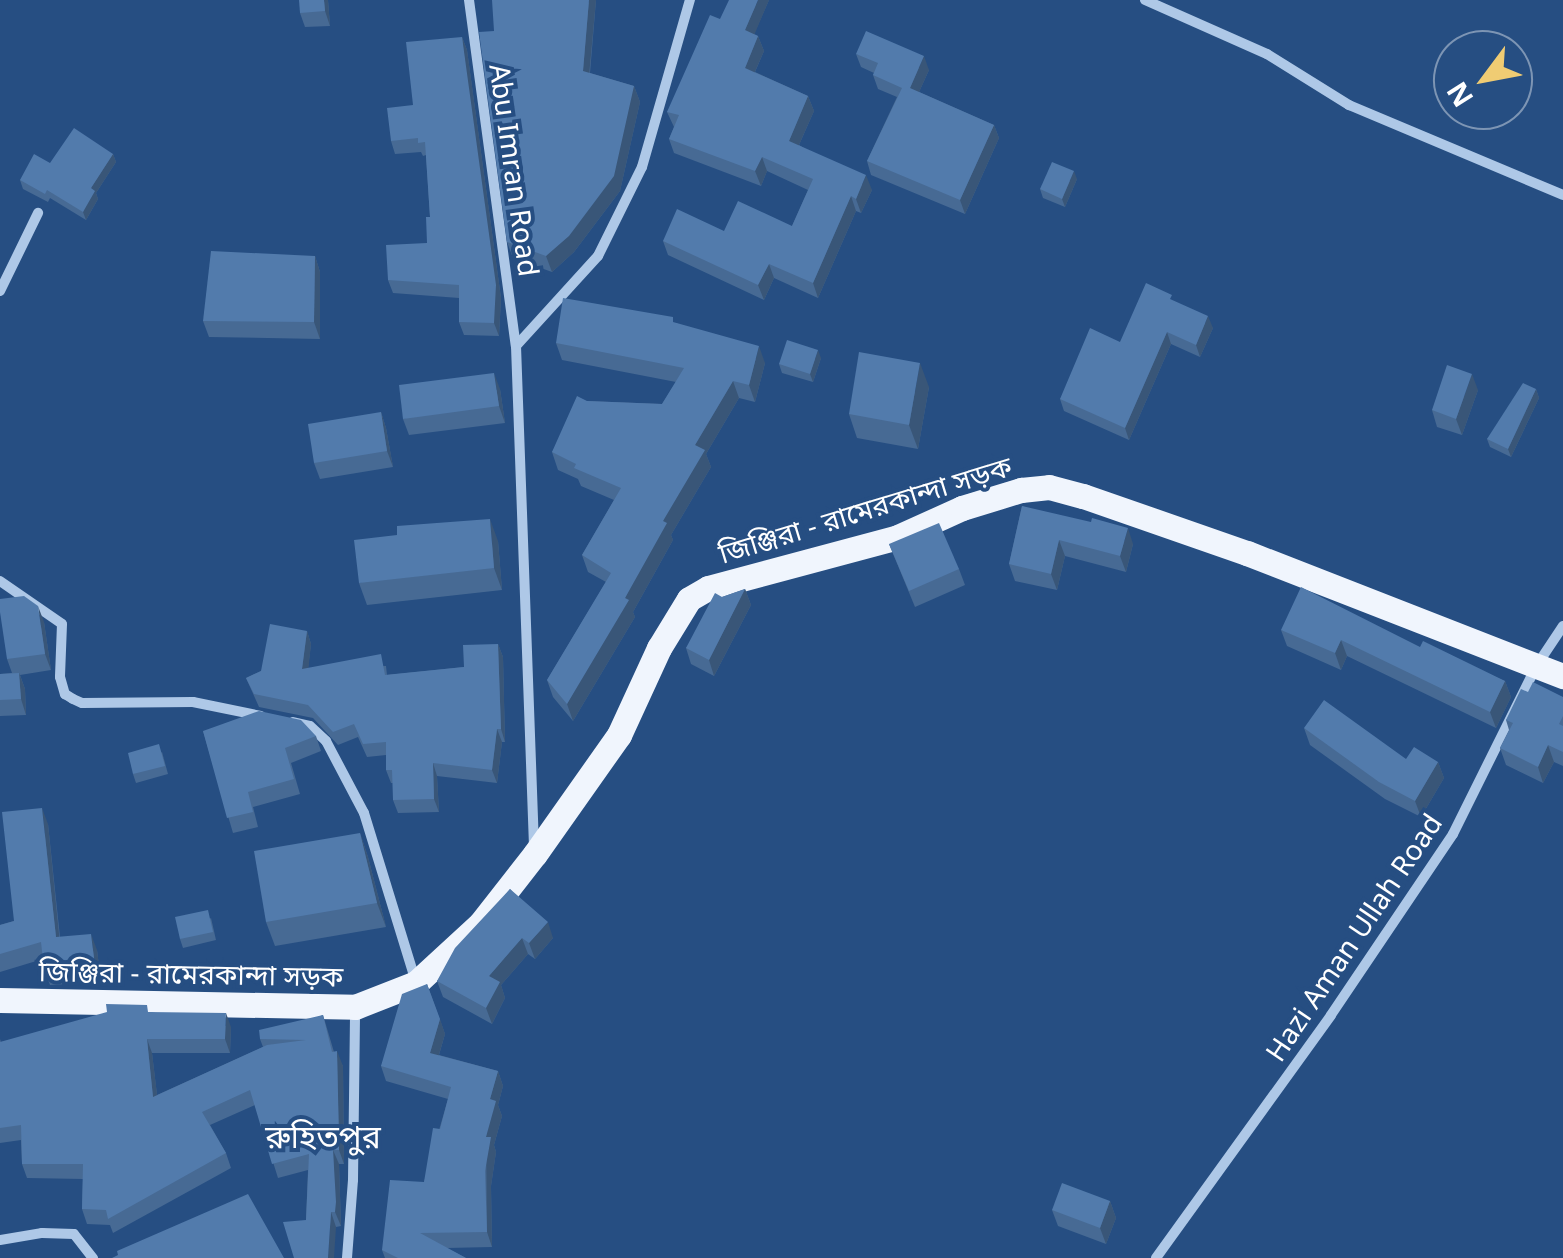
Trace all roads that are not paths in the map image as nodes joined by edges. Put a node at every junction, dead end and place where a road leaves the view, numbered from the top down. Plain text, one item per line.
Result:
1 (469, 0) edge
2 (690, 0) edge
3 (1144, 0) edge
4 (1563, 195) edge
5 (38, 213) dead end
6 (0, 291) edge
7 (516, 346) junction
8 (0, 581) edge
9 (1563, 626) edge
10 (1538, 665) junction
11 (1563, 676) edge
12 (535, 854) junction
13 (416, 983) junction
14 (0, 1000) edge
15 (354, 1007) junction
16 (0, 1240) edge
17 (93, 1258) edge
18 (347, 1258) edge
19 (1156, 1258) edge

1 - 7 street, Abu Imran Road
2 - 7 street
3 - 4 street
5 - 6 street
7 - 12 street, Abu Imran Road
8 - 13 street
9 - 10 street, Hazi Aman Ullah Road
10 - 11 main road, জিঞ্জিরা - রামেরকান্দা সড়ক
10 - 12 main road, জিঞ্জিরা - রামেরকান্দা সড়ক
10 - 19 street, Hazi Aman Ullah Road
12 - 13 main road, জিঞ্জিরা - রামেরকান্দা সড়ক
13 - 15 main road, জিঞ্জিরা - রামেরকান্দা সড়ক
14 - 15 main road, জিঞ্জিরা - রামেরকান্দা সড়ক
15 - 18 street
16 - 17 street

